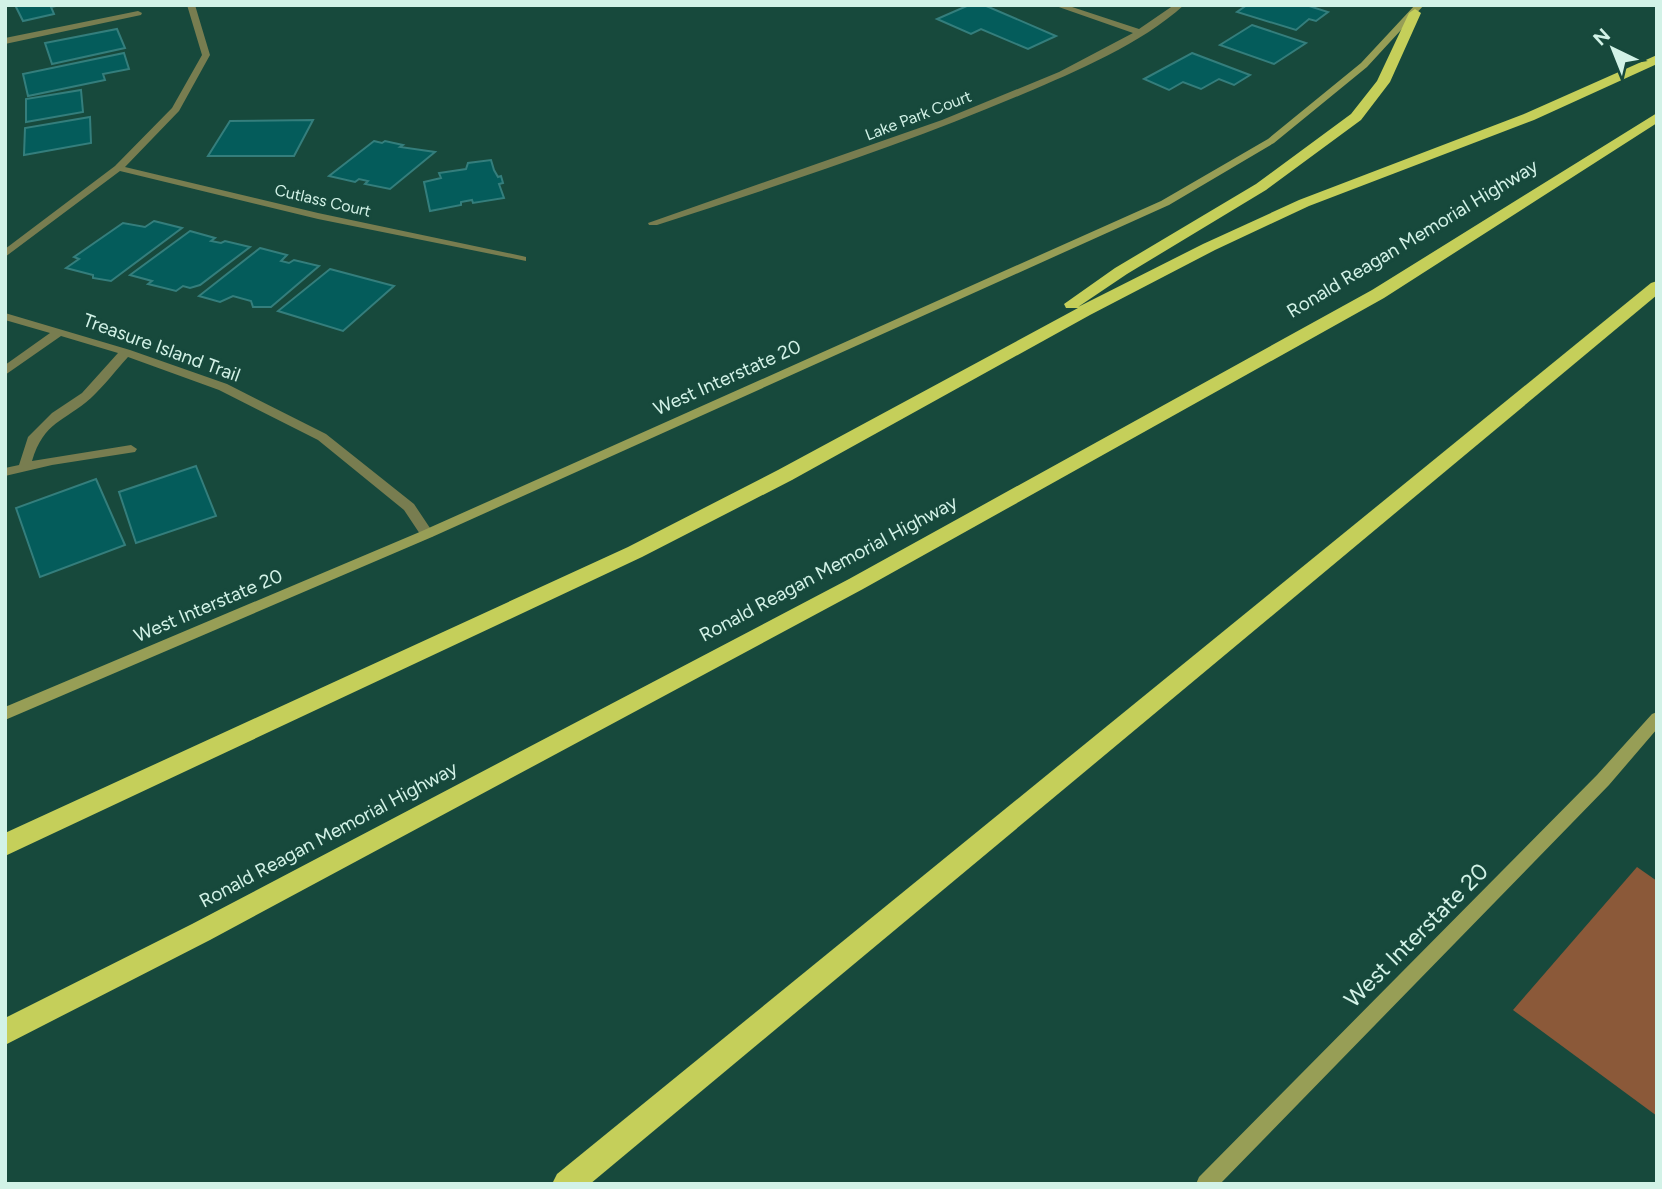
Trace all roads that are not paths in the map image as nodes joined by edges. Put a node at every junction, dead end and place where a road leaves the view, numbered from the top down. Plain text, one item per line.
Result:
1 (191, 5) edge
2 (1057, 5) edge
3 (1180, 5) edge
4 (1418, 9) edge
5 (138, 13) dead end
6 (1142, 33) junction
7 (5, 41) edge
8 (1657, 59) edge
9 (1657, 117) edge
10 (118, 168) junction
11 (653, 223) dead end
12 (5, 254) edge
13 (522, 259) dead end
14 (1657, 286) edge
15 (5, 316) edge
16 (60, 331) junction
17 (126, 352) junction
18 (5, 371) edge
19 (964, 378) junction
20 (131, 449) dead end
21 (24, 468) junction
22 (5, 472) edge
23 (427, 534) junction
24 (5, 714) edge
25 (1657, 718) edge
26 (5, 845) edge
27 (5, 1032) edge
28 (567, 1184) edge
29 (1206, 1184) edge

1 - 10 street
2 - 6 street
3 - 6 street, Lake Park Court
4 - 19 highway
4 - 23 main road, West Interstate 20
5 - 7 street
6 - 11 street, Lake Park Court
8 - 19 highway
9 - 27 highway, Ronald Reagan Memorial Highway
10 - 12 street
10 - 13 street, Cutlass Court
14 - 28 highway
15 - 16 street, Treasure Island Trail
16 - 17 street, Treasure Island Trail
16 - 18 street
17 - 21 street
17 - 23 street, Treasure Island Trail
19 - 26 highway
20 - 21 street
21 - 22 street
23 - 24 main road, West Interstate 20
25 - 29 main road, West Interstate 20

